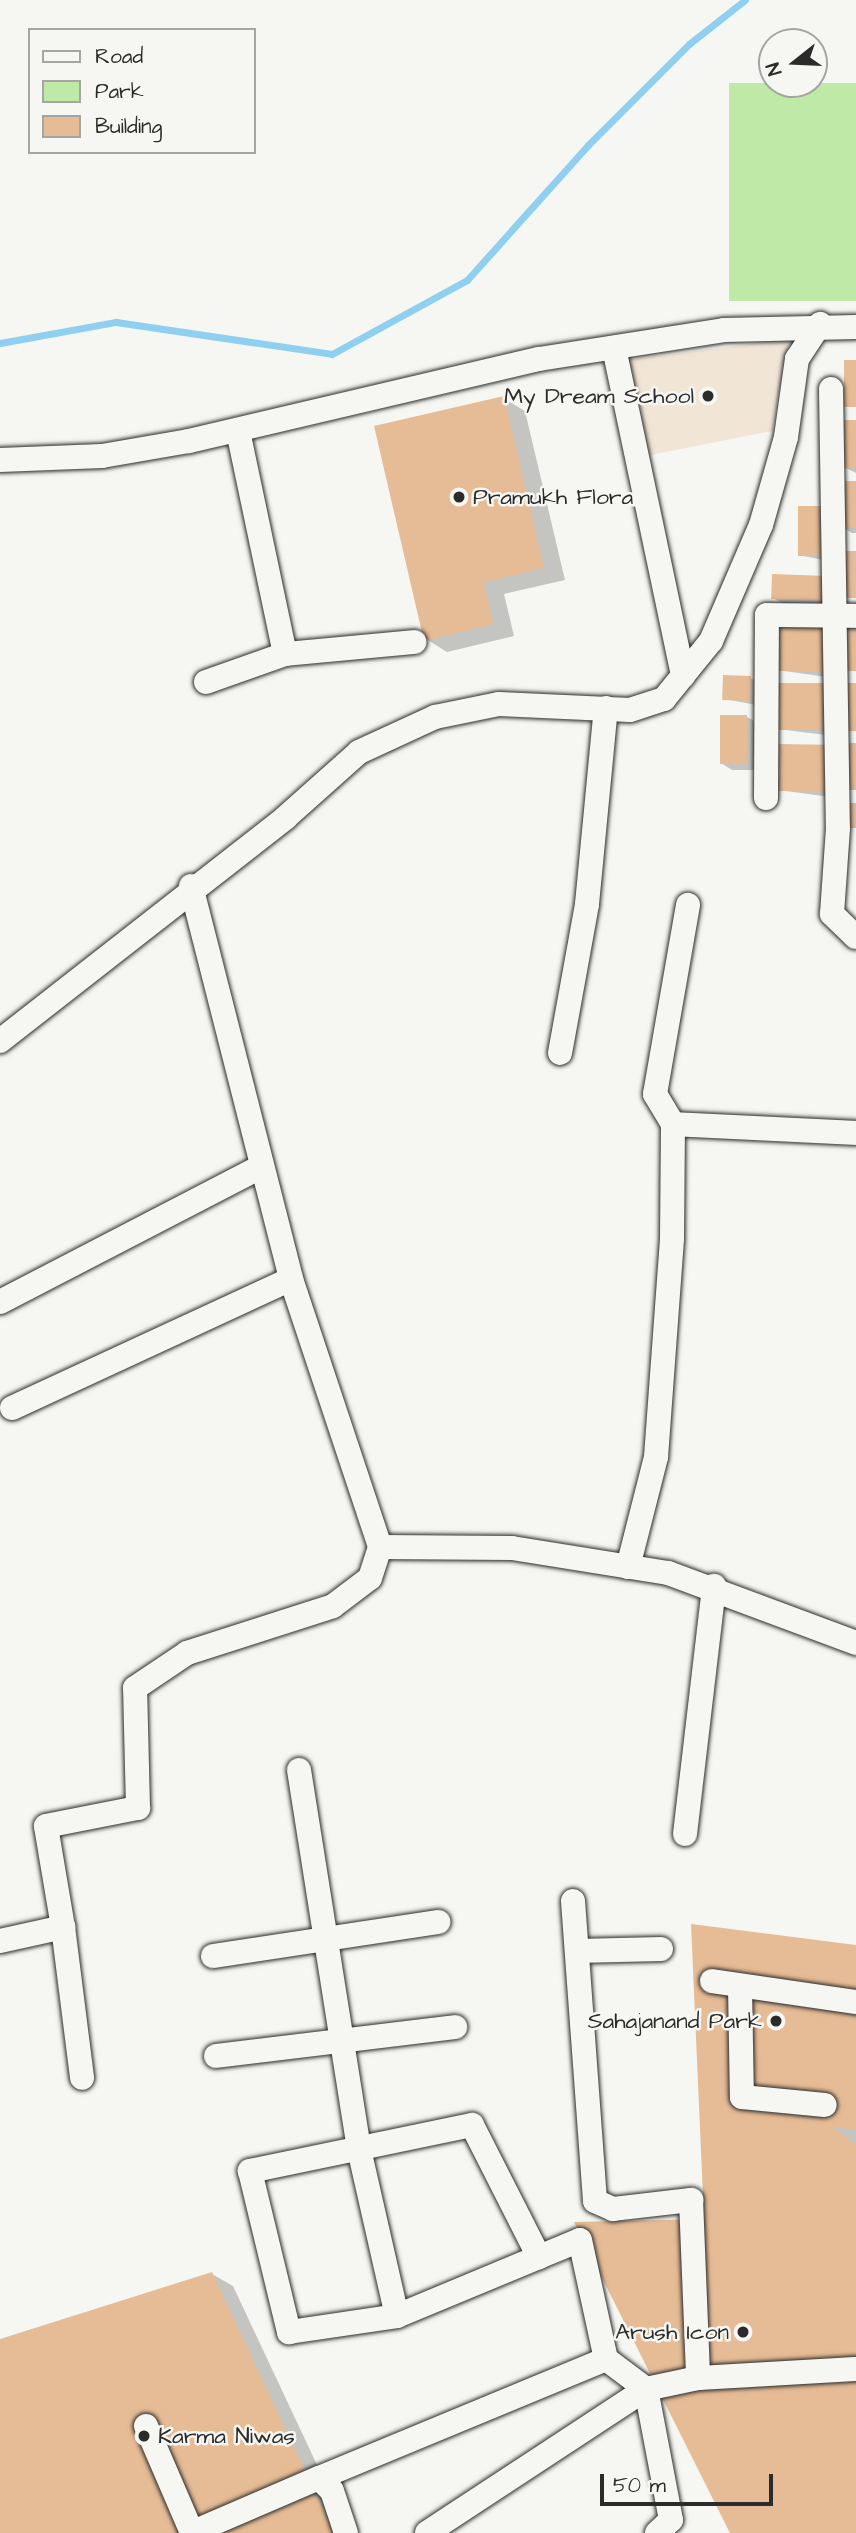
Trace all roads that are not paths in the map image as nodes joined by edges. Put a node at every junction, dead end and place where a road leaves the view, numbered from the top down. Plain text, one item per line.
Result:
1 (820, 324) junction
2 (856, 327) edge
3 (614, 348) junction
4 (831, 389) dead end
5 (238, 431) junction
6 (0, 460) edge
7 (845, 616) edge
8 (414, 642) dead end
9 (285, 654) junction
10 (683, 676) junction
11 (206, 682) dead end
12 (606, 708) junction
13 (766, 798) dead end
14 (191, 886) junction
15 (688, 905) dead end
16 (856, 937) edge
17 (0, 1041) edge
18 (560, 1053) dead end
19 (673, 1125) junction
20 (856, 1133) edge
21 (262, 1166) junction
22 (291, 1279) junction
23 (0, 1302) edge
24 (12, 1408) dead end
25 (380, 1546) junction
26 (628, 1567) junction
27 (713, 1586) junction
28 (856, 1643) edge
29 (299, 1770) dead end
30 (685, 1834) dead end
31 (573, 1901) dead end
32 (438, 1922) dead end
33 (63, 1927) junction
34 (0, 1941) edge
35 (327, 1944) junction
36 (662, 1949) dead end
37 (577, 1951) junction
38 (213, 1956) dead end
39 (712, 1981) dead end
40 (740, 1987) junction
41 (856, 2002) edge
42 (455, 2028) dead end
43 (342, 2040) junction
44 (216, 2056) dead end
45 (82, 2078) dead end
46 (825, 2105) dead end
47 (359, 2149) junction
48 (539, 2257) junction
49 (397, 2316) junction
50 (606, 2359) junction
51 (856, 2369) edge
52 (698, 2378) junction
53 (646, 2389) junction
54 (146, 2426) dead end
55 (319, 2478) junction
56 (192, 2533) edge
57 (346, 2533) edge
58 (427, 2533) edge
59 (657, 2533) edge

1 - 2 street
1 - 3 street
1 - 10 street
3 - 5 street
3 - 10 street
4 - 7 street
5 - 6 street
5 - 9 street
7 - 13 street
7 - 16 street
8 - 9 street
9 - 11 street
10 - 12 street
12 - 14 street
12 - 18 street
14 - 17 street
14 - 21 street
15 - 19 street
19 - 20 street
19 - 26 street
21 - 22 street
21 - 23 street
22 - 24 street
22 - 25 street
25 - 26 street
25 - 33 street
26 - 27 street
27 - 28 street
27 - 30 street
29 - 35 street
31 - 37 street
32 - 35 street
33 - 34 street
33 - 45 street
35 - 38 street
35 - 43 street
36 - 37 street
37 - 52 street
39 - 40 street
40 - 41 street
40 - 46 street
42 - 43 street
43 - 44 street
43 - 47 street
47 - 48 street
47 - 49 street
47 - 49 street
48 - 49 street
48 - 50 street
50 - 53 street
50 - 55 street
51 - 52 street
52 - 53 street
53 - 58 street
53 - 59 street
54 - 56 street
55 - 56 street
55 - 57 street

